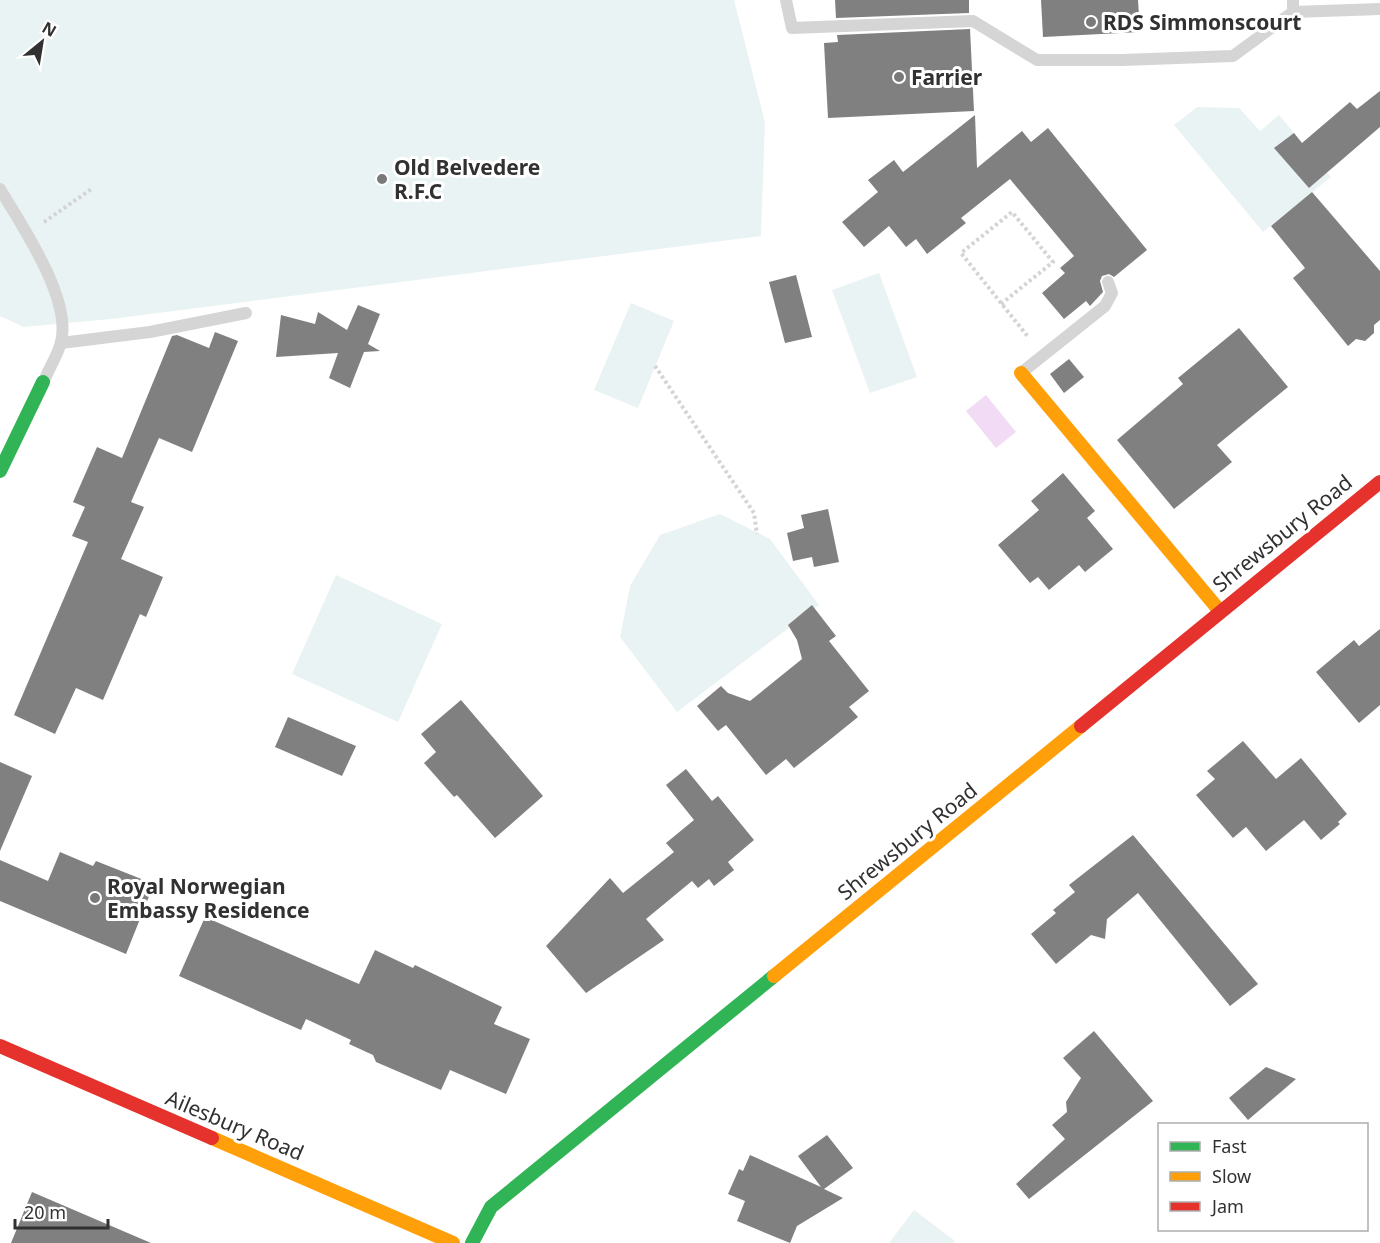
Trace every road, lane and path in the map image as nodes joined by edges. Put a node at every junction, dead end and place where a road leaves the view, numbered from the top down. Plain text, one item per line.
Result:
1 (786, 0) edge
2 (1293, 6) edge
3 (1380, 9) edge
4 (93, 188) dead end
5 (0, 189) edge
6 (26, 234) junction
7 (1108, 282) dead end
8 (1001, 304) junction
9 (246, 312) dead end
10 (61, 343) junction
11 (1043, 355) junction
12 (655, 366) dead end
13 (1021, 373) joint
14 (44, 382) joint
15 (0, 471) edge
16 (1380, 482) edge
17 (757, 534) dead end
18 (1220, 610) junction
19 (0, 1046) edge
20 (453, 1243) edge
21 (472, 1243) edge

1 - 2 lane
2 - 3 lane
4 - 6 path
5 - 6 lane
6 - 10 lane
7 - 11 lane
8 - 8 path
8 - 11 path
9 - 10 lane
10 - 14 lane
11 - 13 lane
12 - 17 path
13 - 18 street
14 - 15 street
16 - 18 street, Shrewsbury Road
18 - 21 street, Shrewsbury Road
19 - 20 street, Ailesbury Road

